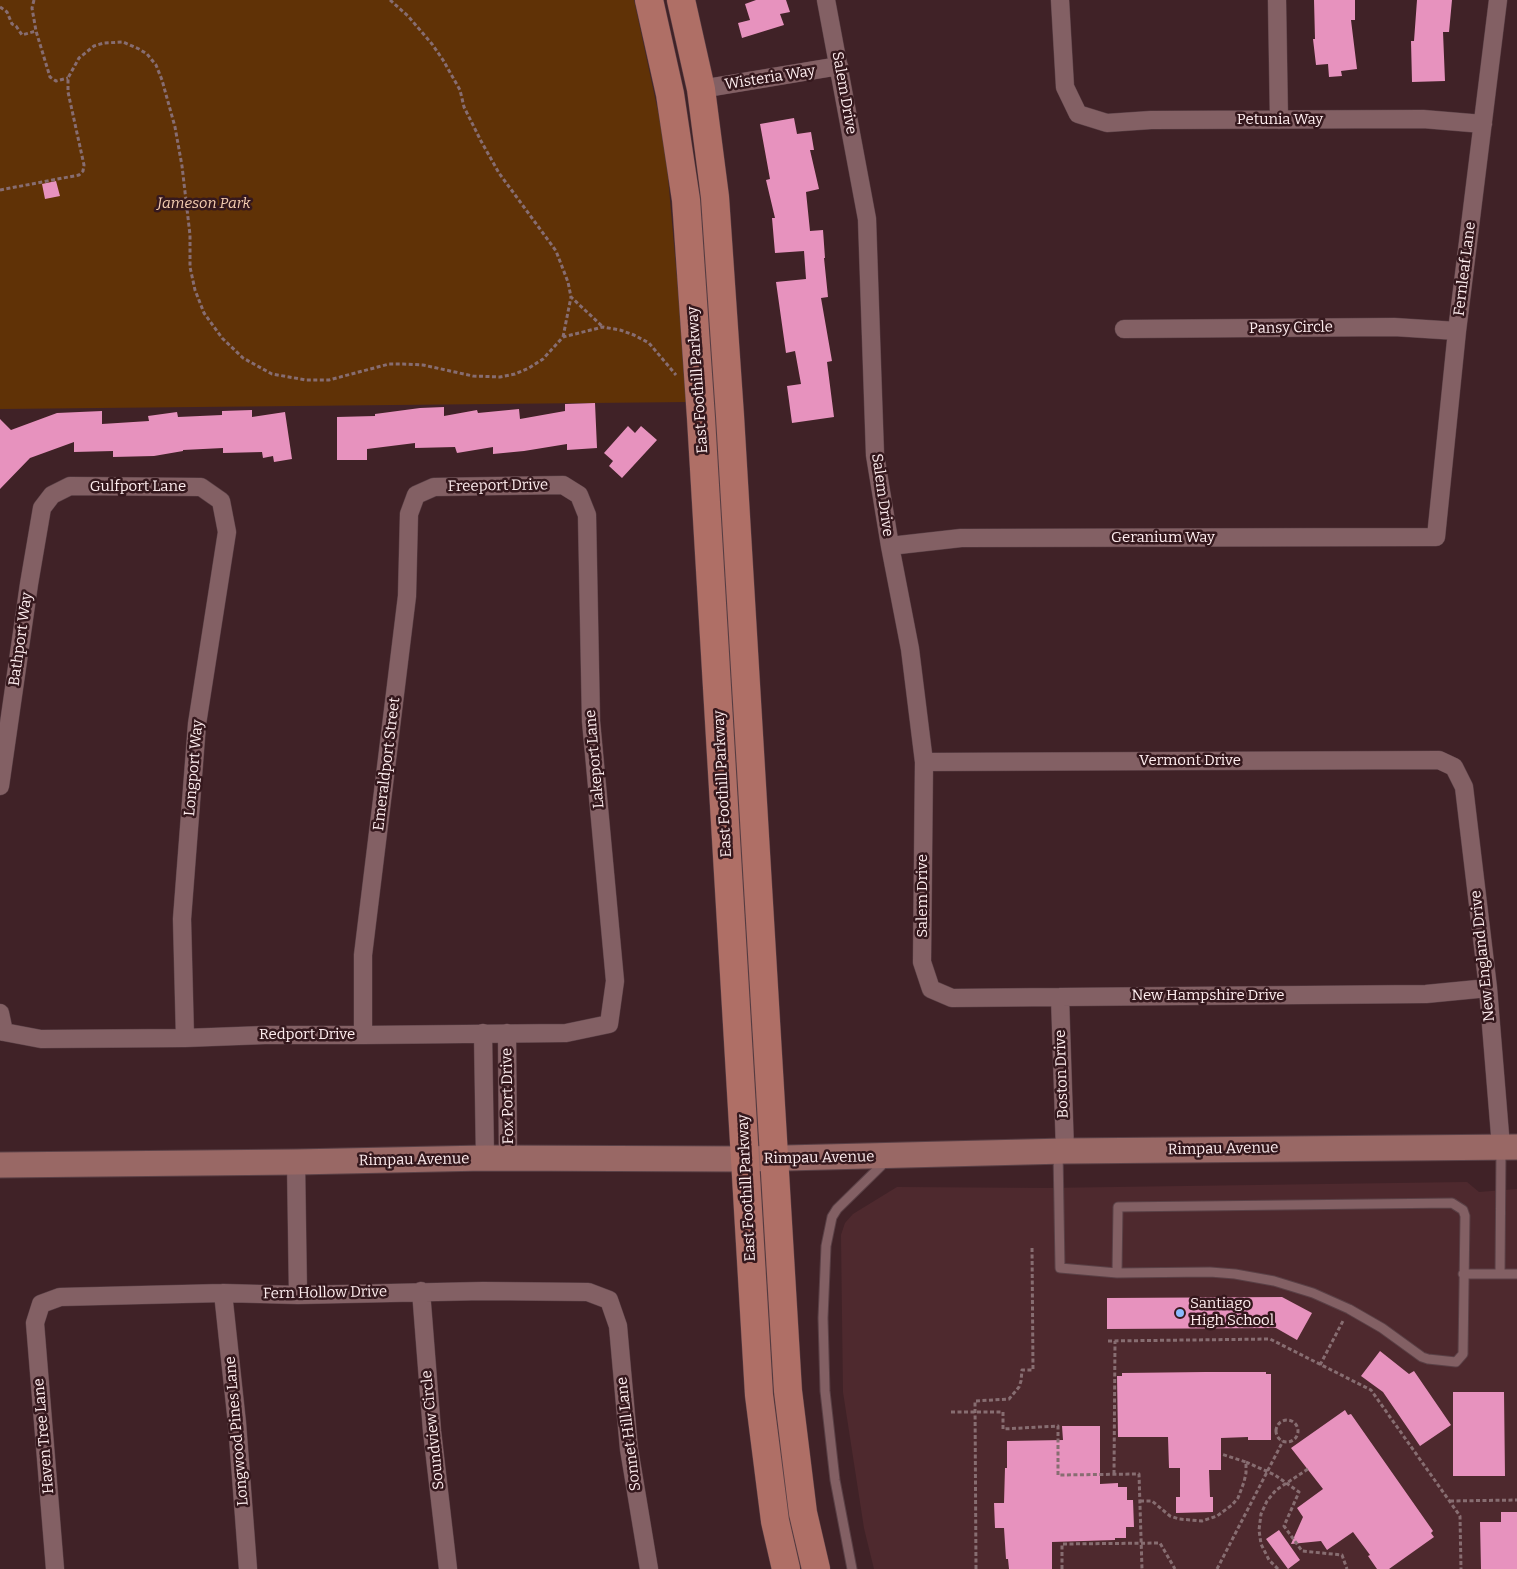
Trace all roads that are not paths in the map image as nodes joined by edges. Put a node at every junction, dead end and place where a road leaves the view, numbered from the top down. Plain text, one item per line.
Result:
1 (649, 0) edge
2 (681, 0) edge
3 (826, 0) edge
4 (1060, 0) edge
5 (1277, 0) edge
6 (1498, 0) edge
7 (839, 66) junction
8 (700, 89) junction
9 (1279, 120) junction
10 (1483, 124) junction
11 (1124, 329) dead end
12 (1457, 331) junction
13 (52, 494) joint
14 (416, 495) joint
15 (580, 495) joint
16 (221, 502) joint
17 (1436, 537) joint
18 (890, 546) junction
19 (924, 762) junction
20 (1454, 767) joint
21 (0, 786) edge
22 (1488, 988) junction
23 (930, 989) joint
24 (1060, 997) junction
25 (0, 1013) edge
26 (610, 1024) joint
27 (483, 1033) junction
28 (507, 1033) junction
29 (363, 1035) junction
30 (185, 1038) junction
31 (496, 1087) junction
32 (1509, 1147) edge
33 (1061, 1151) junction
34 (891, 1156) junction
35 (497, 1158) junction
36 (746, 1159) junction
37 (775, 1159) junction
38 (296, 1162) junction
39 (0, 1165) edge
40 (1117, 1273) junction
41 (1463, 1274) junction
42 (1500, 1274) junction
43 (1517, 1274) edge
44 (421, 1291) junction
45 (223, 1293) junction
46 (298, 1295) junction
47 (609, 1300) joint
48 (41, 1304) joint
49 (55, 1569) edge
50 (248, 1569) edge
51 (448, 1569) edge
52 (649, 1569) edge
53 (786, 1569) edge
54 (816, 1569) edge
55 (852, 1569) edge

1 - 36 main road, East Foothill Parkway
2 - 8 main road, East Foothill Parkway
3 - 7 street, Salem Drive
4 - 9 street, Petunia Way
5 - 9 street
6 - 10 street, Fernleaf Lane
7 - 8 street, Wisteria Way
7 - 18 street, Salem Drive
8 - 37 main road, East Foothill Parkway
9 - 10 street, Petunia Way
10 - 12 street, Fernleaf Lane
11 - 12 street, Pansy Circle
12 - 17 street, Fernleaf Lane
13 - 16 street, Gulfport Lane
13 - 21 street, Bathport Way
14 - 15 street, Freeport Drive
14 - 29 street, Emeraldport Street
15 - 26 street, Lakeport Lane
16 - 30 street, Longport Way
17 - 18 street, Geranium Way
18 - 19 street, Salem Drive
19 - 20 street, Vermont Drive
19 - 23 street, Salem Drive
20 - 22 street, New England Drive
22 - 24 street, New Hampshire Drive
22 - 32 street, New England Drive
23 - 24 street, New Hampshire Drive
24 - 33 street, Boston Drive
25 - 30 street, Redport Drive
26 - 28 street, Redport Drive
27 - 28 street, Redport Drive
27 - 29 street, Redport Drive
27 - 31 street, Fox Port Drive
28 - 31 street, Fox Port Drive
29 - 30 street, Redport Drive
31 - 35 street, Fox Port Drive
31 - 35 street, Fox Port Drive
32 - 33 main road, Rimpau Avenue
32 - 42 lane
33 - 34 main road, Rimpau Avenue
33 - 40 lane
34 - 37 main road, Rimpau Avenue
34 - 55 lane
35 - 36 main road, Rimpau Avenue
35 - 38 main road, Rimpau Avenue
36 - 37 main road, Rimpau Avenue
36 - 53 main road, East Foothill Parkway
37 - 54 main road, East Foothill Parkway
38 - 39 main road, Rimpau Avenue
38 - 46 street
40 - 41 lane
40 - 41 lane
41 - 42 lane
42 - 43 lane
44 - 46 street, Fern Hollow Drive
44 - 47 street, Fern Hollow Drive
44 - 51 street, Soundview Circle
45 - 46 street, Fern Hollow Drive
45 - 48 street, Fern Hollow Drive
45 - 50 street, Longwood Pines Lane
47 - 52 street, Sonnet Hill Lane
48 - 49 street, Haven Tree Lane

